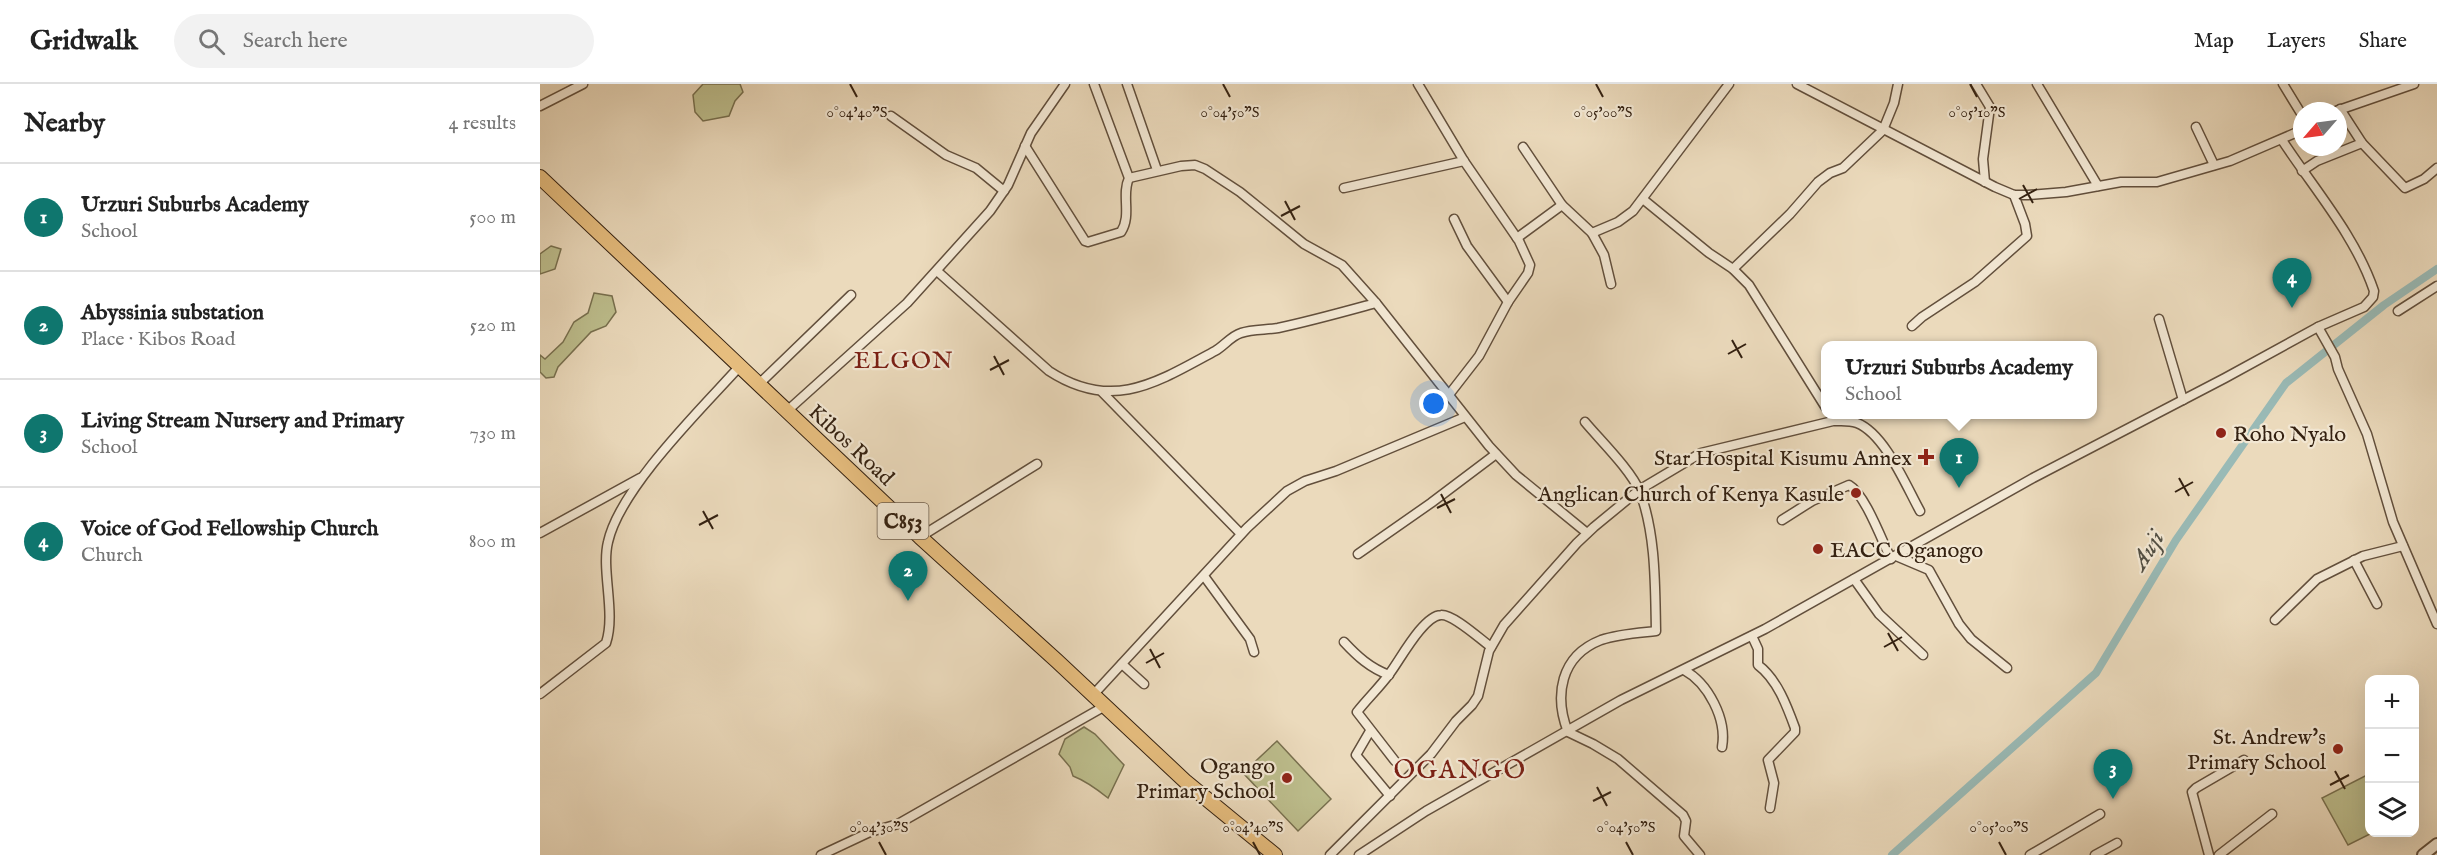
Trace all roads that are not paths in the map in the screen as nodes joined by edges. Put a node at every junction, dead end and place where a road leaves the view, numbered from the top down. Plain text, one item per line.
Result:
1 (583, 84) edge
2 (1065, 84) edge
3 (1094, 84) edge
4 (1127, 84) edge
5 (1418, 84) edge
6 (1729, 84) edge
7 (1797, 84) edge
8 (1898, 84) edge
9 (1976, 84) edge
10 (2037, 84) edge
11 (2283, 84) edge
12 (2414, 84) edge
13 (2294, 102) edge
14 (540, 106) edge
15 (2347, 107) edge
16 (891, 116) dead end
17 (2347, 122) edge
18 (2196, 127) dead end
19 (1883, 130) junction
20 (2293, 134) edge
21 (2282, 140) junction
22 (2362, 143) junction
23 (1025, 146) junction
24 (1523, 147) dead end
25 (1464, 161) junction
26 (2214, 165) junction
27 (2437, 168) edge
28 (1157, 170) junction
29 (2302, 171) junction
30 (540, 177) edge
31 (1129, 178) junction
32 (1985, 182) junction
33 (2098, 186) junction
34 (1344, 188) dead end
35 (1004, 191) junction
36 (2014, 195) junction
37 (1644, 200) junction
38 (1562, 205) junction
39 (1454, 219) dead end
40 (1592, 233) junction
41 (1517, 238) junction
42 (1733, 269) junction
43 (937, 271) junction
44 (1611, 284) dead end
45 (2437, 286) edge
46 (851, 295) dead end
47 (1508, 302) junction
48 (1376, 303) junction
49 (2398, 311) dead end
50 (2159, 319) dead end
51 (1912, 326) dead end
52 (2318, 327) junction
53 (740, 366) junction
54 (759, 384) junction
55 (1102, 392) junction
56 (1448, 396) junction
57 (1821, 400) edge
58 (2183, 400) junction
59 (787, 411) junction
60 (1465, 417) junction
61 (1827, 419) edge
62 (1836, 419) edge
63 (1585, 422) dead end
64 (1496, 454) junction
65 (1037, 464) dead end
66 (643, 477) junction
67 (1639, 490) junction
68 (1920, 511) dead end
69 (1782, 520) dead end
70 (540, 532) edge
71 (1587, 533) junction
72 (1241, 534) junction
73 (920, 537) junction
74 (2403, 546) junction
75 (1358, 554) dead end
76 (1894, 557) junction
77 (2354, 560) junction
78 (1204, 576) junction
79 (1854, 579) junction
80 (2377, 604) dead end
81 (2275, 620) dead end
82 (2437, 624) edge
83 (1752, 636) junction
84 (1344, 642) dead end
85 (1491, 647) junction
86 (1254, 652) dead end
87 (1923, 655) dead end
88 (1122, 664) junction
89 (2007, 668) dead end
90 (1684, 670) junction
91 (1389, 675) junction
92 (1144, 684) dead end
93 (540, 694) edge
94 (1093, 695) junction
95 (1105, 706) junction
96 (1370, 731) junction
97 (1568, 732) junction
98 (1722, 747) dead end
99 (2244, 760) dead end
100 (1395, 761) dead end
101 (1390, 796) junction
102 (1770, 808) dead end
103 (2100, 814) dead end
104 (2272, 814) dead end
105 (2117, 843) dead end
106 (2437, 844) edge
107 (821, 855) edge
108 (1275, 855) edge
109 (1330, 855) edge
110 (1359, 855) edge
111 (1700, 855) edge
112 (2030, 855) edge
113 (2095, 855) edge
114 (2209, 855) edge
115 (2219, 855) edge
116 (2423, 855) edge

1 - 14 street
2 - 23 street
3 - 31 street
4 - 28 street
5 - 25 street
6 - 37 street
7 - 19 street
8 - 19 street
9 - 32 street
10 - 33 street
11 - 13 street
12 - 15 street
16 - 35 street
17 - 22 street
18 - 26 street
19 - 32 street
19 - 42 street
20 - 21 street
21 - 26 street
21 - 29 street
22 - 27 street
22 - 29 street
23 - 31 street
23 - 35 street
24 - 38 street
25 - 34 street
25 - 41 street
26 - 33 street
28 - 31 street
28 - 48 street
29 - 52 street
30 - 53 main road, Kibos Road / C853
32 - 36 street
33 - 36 street
35 - 43 street
36 - 51 street
37 - 40 street
37 - 42 street
38 - 40 street
38 - 41 street
39 - 47 street
40 - 44 street
41 - 47 street
42 - 57 street
43 - 55 street
43 - 59 street
45 - 49 street
46 - 54 street
47 - 56 street
48 - 55 street
48 - 56 street
50 - 58 street
52 - 58 street
52 - 74 street
53 - 54 main road, Kibos Road / C853
53 - 66 street
54 - 59 main road, Kibos Road / C853
55 - 72 street
56 - 60 street
58 - 76 street
59 - 73 main road, Kibos Road / C853
60 - 64 street
60 - 72 street
61 - 67 street
62 - 68 street
63 - 67 street
64 - 71 street
64 - 75 street
65 - 73 street
66 - 70 street
66 - 93 street
67 - 71 street
67 - 97 street
69 - 76 street
71 - 85 street
72 - 78 street
73 - 94 main road, Kibos Road / C853
74 - 77 street
74 - 82 street
76 - 79 street
76 - 89 street
77 - 80 street
77 - 81 street
78 - 86 street
78 - 88 street
79 - 83 street
79 - 87 street
83 - 90 street
83 - 102 street
84 - 91 street
85 - 91 street
85 - 101 street
88 - 92 street
88 - 94 street
90 - 97 street
90 - 98 street
91 - 96 street
94 - 95 main road, Kibos Road / C853
95 - 107 street
95 - 108 main road, Kibos Road / C853
96 - 100 street
96 - 101 street
97 - 110 street
97 - 111 street
99 - 114 street
101 - 109 street
103 - 112 street
104 - 115 street
105 - 113 street
106 - 116 street

